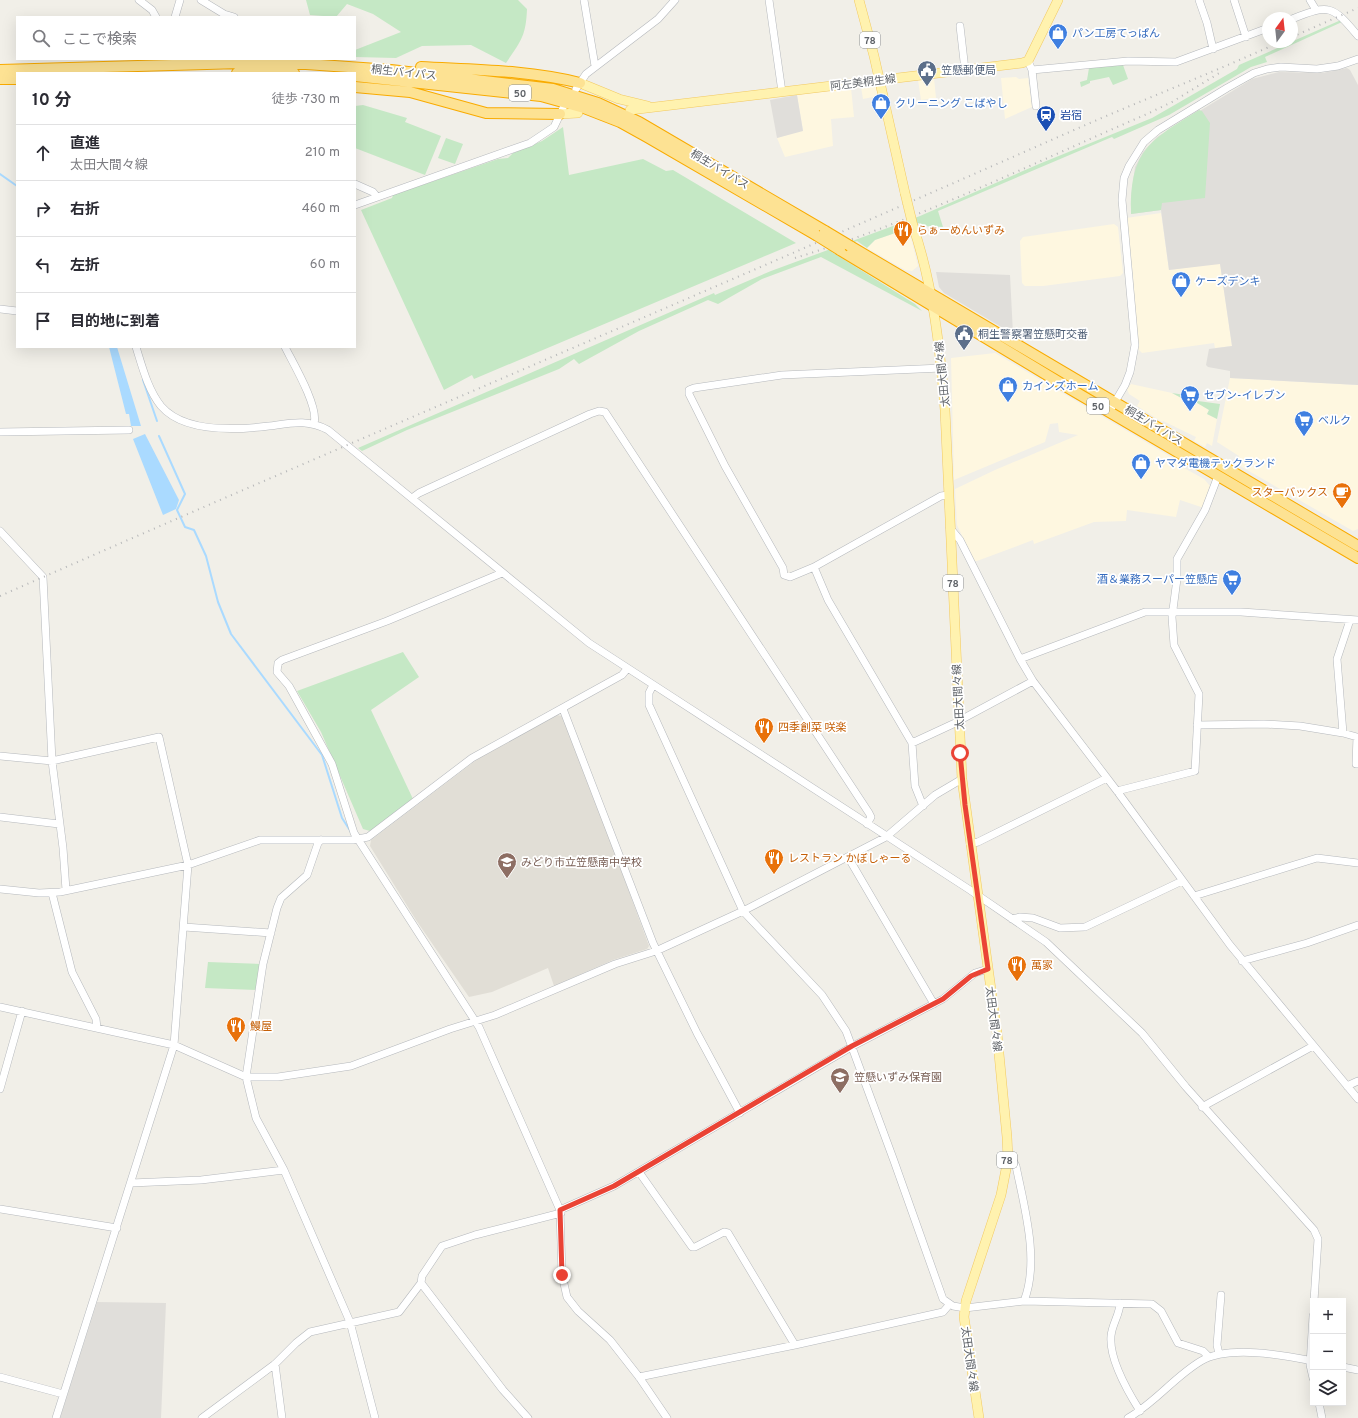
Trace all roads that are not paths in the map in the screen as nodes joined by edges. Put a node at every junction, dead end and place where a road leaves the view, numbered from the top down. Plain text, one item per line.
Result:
1 (139, 0) edge
2 (180, 0) edge
3 (201, 0) edge
4 (584, 0) edge
5 (675, 0) edge
6 (769, 0) edge
7 (859, 0) edge
8 (1058, 0) edge
9 (1199, 0) edge
10 (1234, 0) edge
11 (1310, 0) edge
12 (1316, 10) junction
13 (155, 16) edge
14 (175, 16) edge
15 (231, 16) edge
16 (1298, 17) edge
17 (960, 26) dead end
18 (1262, 30) edge
19 (1358, 36) edge
20 (1246, 37) junction
21 (1213, 49) junction
22 (1358, 59) edge
23 (1028, 61) junction
24 (162, 62) edge
25 (335, 62) edge
26 (240, 65) edge
27 (595, 66) junction
28 (0, 70) edge
29 (965, 70) junction
30 (1032, 70) junction
31 (287, 72) edge
32 (357, 72) edge
33 (0, 79) edge
34 (16, 79) edge
35 (880, 80) junction
36 (578, 86) junction
37 (356, 87) edge
38 (782, 92) junction
39 (1036, 106) dead end
40 (655, 107) junction
41 (630, 110) dead end
42 (562, 111) junction
43 (578, 113) dead end
44 (356, 184) edge
45 (377, 197) junction
46 (356, 205) edge
47 (930, 292) junction
48 (932, 306) junction
49 (0, 309) edge
50 (16, 312) edge
51 (136, 348) edge
52 (285, 348) edge
53 (942, 368) junction
54 (1115, 402) junction
55 (1109, 412) junction
56 (314, 423) junction
57 (129, 430) dead end
58 (0, 432) edge
59 (1218, 476) junction
60 (948, 495) junction
61 (412, 498) junction
62 (950, 528) junction
63 (0, 531) edge
64 (1358, 546) edge
65 (1358, 558) edge
66 (814, 567) junction
67 (502, 573) junction
68 (1172, 612) junction
69 (1350, 620) junction
70 (1358, 620) edge
71 (1020, 659) junction
72 (627, 669) junction
73 (1033, 680) junction
74 (653, 685) junction
75 (563, 708) junction
76 (959, 720) junction
77 (1197, 725) junction
78 (1343, 733) junction
79 (912, 743) junction
80 (0, 756) edge
81 (52, 761) junction
82 (1358, 764) edge
83 (962, 778) junction
84 (1107, 778) junction
85 (1117, 792) junction
86 (923, 806) junction
87 (0, 817) edge
88 (59, 824) junction
89 (867, 824) junction
90 (886, 837) junction
91 (360, 839) junction
92 (321, 840) junction
93 (970, 844) junction
94 (848, 857) junction
95 (1358, 863) edge
96 (188, 865) junction
97 (1182, 880) junction
98 (0, 889) edge
99 (66, 890) junction
100 (52, 893) junction
101 (978, 896) junction
102 (1194, 896) junction
103 (742, 911) junction
104 (1012, 919) junction
105 (1358, 925) edge
106 (184, 927) junction
107 (270, 933) junction
108 (656, 951) junction
109 (1242, 961) junction
110 (988, 969) junction
111 (934, 1004) junction
112 (0, 1007) edge
113 (22, 1011) junction
114 (476, 1021) junction
115 (97, 1028) junction
116 (174, 1045) junction
117 (852, 1046) junction
118 (1313, 1046) junction
119 (246, 1077) junction
120 (1358, 1081) edge
121 (1347, 1086) junction
122 (0, 1089) edge
123 (1358, 1099) edge
124 (1202, 1107) junction
125 (740, 1113) junction
126 (1008, 1159) junction
127 (284, 1170) junction
128 (639, 1172) junction
129 (131, 1183) junction
130 (0, 1209) edge
131 (560, 1212) junction
132 (117, 1228) junction
133 (421, 1283) junction
134 (1221, 1295) dead end
135 (1314, 1298) edge
136 (1024, 1301) junction
137 (1120, 1303) junction
138 (949, 1305) junction
139 (965, 1308) junction
140 (350, 1322) junction
141 (795, 1345) junction
142 (1219, 1354) junction
143 (1209, 1357) junction
144 (1310, 1361) edge
145 (275, 1364) junction
146 (1346, 1368) edge
147 (1358, 1370) edge
148 (0, 1377) edge
149 (639, 1377) junction
150 (64, 1394) junction
151 (1320, 1406) edge
152 (1140, 1410) junction
153 (56, 1418) edge
154 (202, 1418) edge
155 (282, 1418) edge
156 (375, 1418) edge
157 (528, 1418) edge
158 (667, 1418) edge
159 (978, 1418) edge
160 (1128, 1418) edge
161 (1322, 1418) edge

1 - 13 street
2 - 14 street
3 - 15 street
4 - 27 street
5 - 27 street
6 - 38 street
7 - 35 main road, 太田大間々線 / 78
8 - 23 main road
9 - 21 street
10 - 20 street
11 - 12 street
12 - 16 street
12 - 19 street
17 - 29 street
18 - 20 street
20 - 21 street
21 - 30 street
22 - 54 street
23 - 29 main road, 阿左美桐生線
23 - 30 street
24 - 26 highway, 桐生バイパス / 50
24 - 28 highway, 桐生バイパス / 50
25 - 26 highway, 桐生バイパス / 50
25 - 32 highway, 桐生バイパス / 50
26 - 31 highway, 桐生バイパス / 50
27 - 36 street
29 - 35 main road, 阿左美桐生線
30 - 39 street
32 - 36 highway
32 - 47 highway, 桐生バイパス / 50, bridge
32 - 48 highway, 桐生バイパス / 50, bridge
33 - 34 highway
35 - 38 main road, 阿左美桐生線
35 - 47 main road, 太田大間々線 / 78, bridge
36 - 40 main road
37 - 42 highway, 50
38 - 40 main road, 阿左美桐生線
40 - 41 main road, 阿左美桐生線
42 - 43 main road
42 - 45 street
44 - 45 street
45 - 46 street
47 - 48 main road, 太田大間々線 / 78
47 - 54 highway, 桐生バイパス / 50
48 - 53 main road, 太田大間々線 / 78
48 - 55 highway, 桐生バイパス / 50
49 - 50 street
51 - 56 street
52 - 56 street
53 - 60 main road, 太田大間々線 / 78
53 - 66 street
54 - 55 street
54 - 64 highway, 桐生バイパス / 50
55 - 59 highway, 桐生バイパス / 50
56 - 61 street
57 - 58 street
59 - 65 highway, 桐生バイパス / 50
59 - 68 street
60 - 62 main road, 太田大間々線 / 78
60 - 66 street
61 - 67 street
61 - 89 street
62 - 71 street
62 - 76 main road, 太田大間々線 / 78
63 - 81 street
66 - 79 street
67 - 72 street
67 - 91 street
68 - 69 street
68 - 71 street
68 - 77 street
69 - 70 street
69 - 78 street
71 - 73 street
72 - 74 street
72 - 75 street
73 - 76 street
73 - 84 street
74 - 89 street
74 - 103 street
75 - 91 street
75 - 108 street
76 - 79 street
76 - 83 main road, 太田大間々線 / 78
77 - 78 street
77 - 85 street
78 - 82 street
79 - 86 street
80 - 81 street
81 - 88 street
81 - 96 street
83 - 86 street
83 - 93 main road, 太田大間々線 / 78
84 - 85 street
84 - 93 street
85 - 97 street
86 - 90 street
87 - 88 street
88 - 99 street
89 - 90 street
90 - 94 street
90 - 101 street
91 - 92 street
91 - 114 street
92 - 96 street
92 - 107 street
93 - 101 main road, 太田大間々線 / 78
94 - 103 street
94 - 111 street
95 - 102 street
96 - 99 street
96 - 106 street
97 - 102 street
97 - 104 street
98 - 100 street
99 - 100 street
100 - 115 street
101 - 104 street
101 - 110 main road, 太田大間々線 / 78
102 - 109 street
103 - 108 street
103 - 117 street
104 - 124 street
105 - 109 street
106 - 107 street
106 - 116 street
107 - 119 street
108 - 114 street
108 - 125 street
109 - 118 street
110 - 111 street
110 - 126 main road, 太田大間々線 / 78
111 - 117 street
112 - 113 street
113 - 115 street
113 - 122 street
114 - 119 street
114 - 131 street
115 - 116 street
116 - 119 street
116 - 129 street
117 - 125 street
117 - 138 street
118 - 121 street
118 - 124 street
119 - 127 street
120 - 121 street
121 - 123 street
124 - 135 street
125 - 128 street
126 - 136 street
126 - 139 main road, 太田大間々線 / 78
127 - 129 street
127 - 140 street
128 - 131 street
128 - 141 street
129 - 132 street
130 - 132 street
131 - 133 street
131 - 149 street
132 - 150 street
133 - 140 street
133 - 157 street
134 - 142 street
136 - 137 street
136 - 139 street
137 - 143 street
137 - 152 street
138 - 139 street
138 - 141 street
139 - 159 main road, 太田大間々線 / 78
140 - 145 street
140 - 156 street
141 - 149 street
142 - 143 street
142 - 144 street
143 - 152 street
145 - 154 street
145 - 155 street
146 - 147 street
148 - 150 street
149 - 158 street
150 - 153 street
151 - 161 street
152 - 160 street

